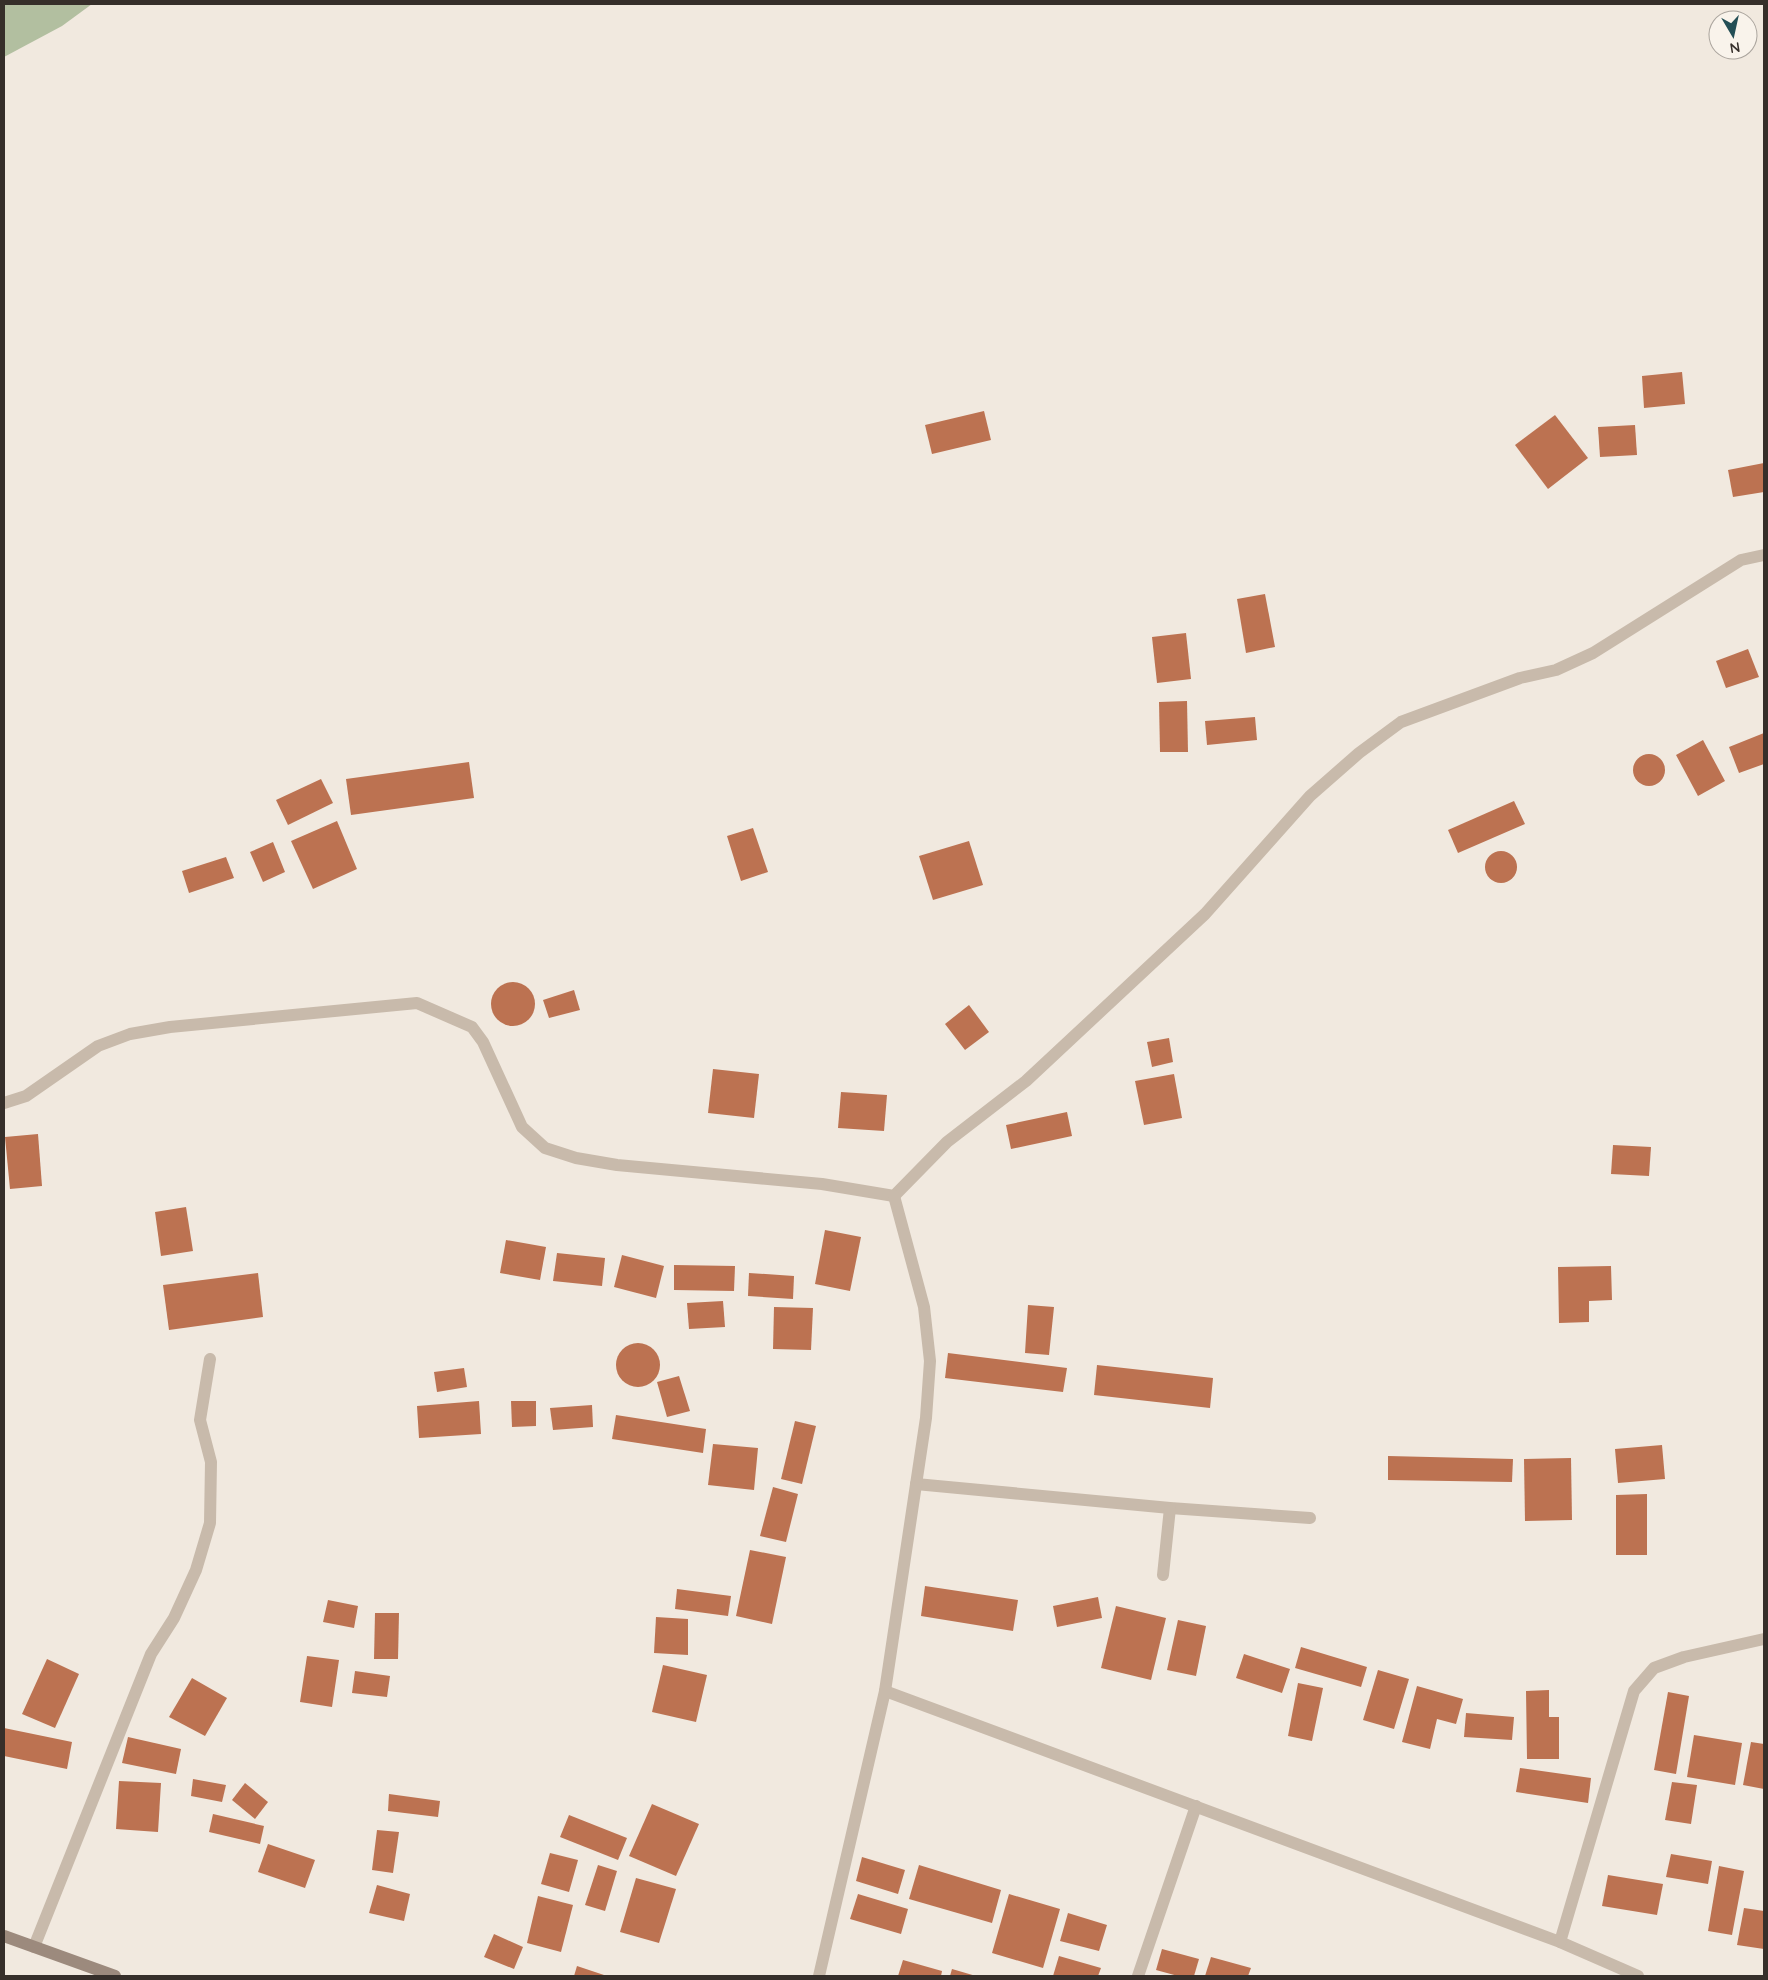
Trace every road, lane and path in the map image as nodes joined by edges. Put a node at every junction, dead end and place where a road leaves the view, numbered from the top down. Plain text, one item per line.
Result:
1 (1764, 555) edge
2 (4, 1103) edge
3 (894, 1196) junction
4 (210, 1359) dead end
5 (916, 1484) junction
6 (1170, 1508) junction
7 (1310, 1518) dead end
8 (1163, 1575) dead end
9 (1764, 1639) edge
10 (885, 1691) junction
11 (1196, 1806) junction
12 (4, 1936) edge
13 (1560, 1942) junction
14 (34, 1947) junction
15 (115, 1976) edge
16 (819, 1976) edge
17 (1138, 1976) edge
18 (1638, 1976) edge

1 - 3 street
2 - 3 street
3 - 5 street
4 - 14 street
5 - 6 street
5 - 10 street
6 - 7 street
6 - 8 street
9 - 13 street
10 - 11 street
10 - 16 street
11 - 13 street
11 - 17 street
12 - 14 street
13 - 18 street
14 - 15 street

